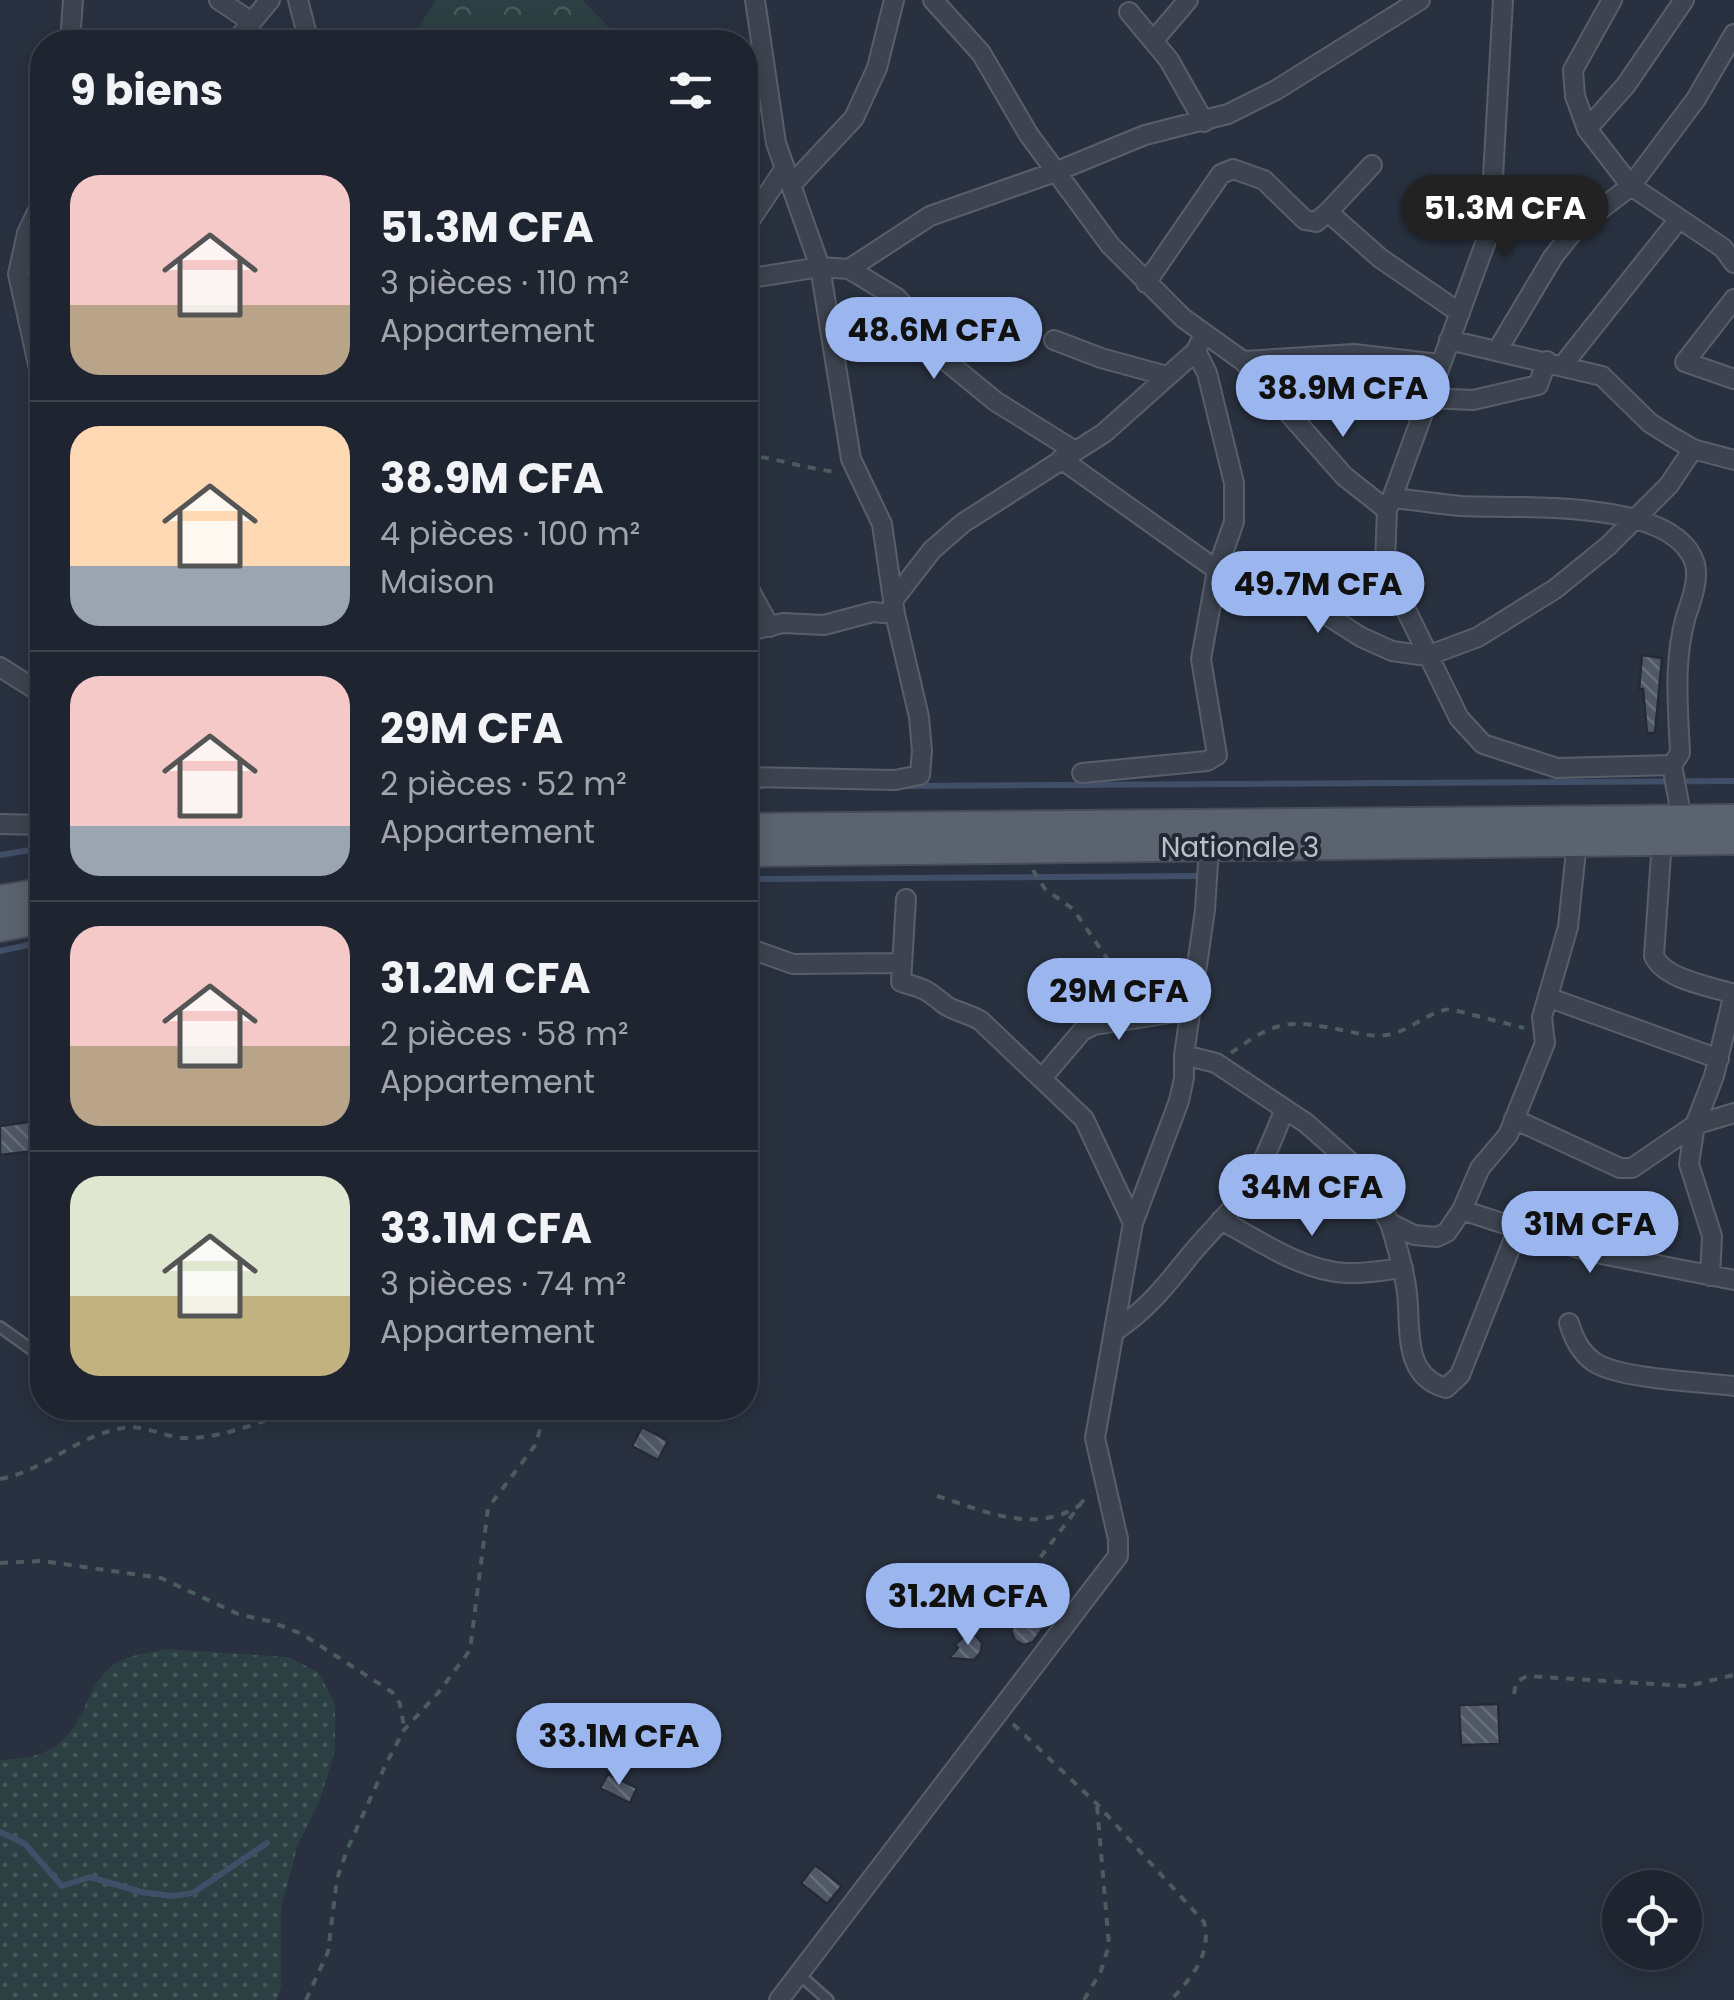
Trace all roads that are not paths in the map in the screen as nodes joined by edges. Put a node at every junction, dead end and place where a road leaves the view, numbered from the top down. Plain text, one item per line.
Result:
1 (73, 0) edge
2 (219, 0) edge
3 (270, 0) edge
4 (298, 0) edge
5 (756, 0) edge
6 (894, 0) edge
7 (1188, 0) edge
8 (1420, 0) edge
9 (1503, 0) edge
10 (1612, 0) edge
11 (1684, 0) edge
12 (937, 1) edge
13 (1129, 12) dead end
14 (250, 22) junction
15 (71, 30) edge
16 (244, 30) edge
17 (305, 30) edge
18 (1734, 34) edge
19 (1152, 41) junction
20 (1204, 122) junction
21 (1588, 129) junction
22 (1372, 165) dead end
23 (1055, 172) junction
24 (788, 176) junction
25 (1631, 186) junction
26 (758, 212) edge
27 (1328, 212) junction
28 (1679, 218) junction
29 (30, 227) edge
30 (1734, 263) edge
31 (820, 267) junction
32 (848, 269) junction
33 (18, 274) junction
34 (758, 277) edge
35 (0, 283) edge
36 (1146, 283) junction
37 (1734, 299) edge
38 (30, 310) edge
39 (1460, 312) junction
40 (1054, 340) dead end
41 (1449, 340) junction
42 (1200, 342) junction
43 (1497, 351) junction
44 (1243, 362) junction
45 (1555, 363) junction
46 (1439, 364) junction
47 (1168, 376) junction
48 (1734, 379) edge
49 (1428, 398) junction
50 (1693, 450) junction
51 (1068, 455) junction
52 (1734, 460) edge
53 (1390, 504) junction
54 (1636, 518) junction
55 (1217, 570) junction
56 (758, 605) edge
57 (894, 606) junction
58 (770, 627) junction
59 (758, 629) edge
60 (1427, 656) junction
61 (0, 667) edge
62 (30, 692) edge
63 (1672, 765) junction
64 (1082, 773) dead end
65 (758, 777) edge
66 (1734, 819) edge
67 (1682, 820) junction
68 (0, 824) edge
69 (30, 824) edge
70 (758, 828) edge
71 (1662, 840) junction
72 (1734, 840) edge
73 (1577, 841) junction
74 (1208, 847) junction
75 (758, 852) edge
76 (30, 895) edge
77 (906, 899) dead end
78 (0, 900) edge
79 (30, 922) edge
80 (0, 927) edge
81 (758, 952) edge
82 (900, 963) junction
83 (1734, 994) edge
84 (1550, 998) junction
85 (1190, 1010) junction
86 (1184, 1055) junction
87 (1718, 1059) junction
88 (1043, 1078) junction
89 (1285, 1109) junction
90 (1734, 1113) edge
91 (1514, 1118) junction
92 (1695, 1125) junction
93 (1462, 1210) junction
94 (1220, 1220) junction
95 (1134, 1223) junction
96 (1390, 1224) junction
97 (1517, 1231) junction
98 (1402, 1268) junction
99 (1710, 1276) junction
100 (1734, 1280) edge
101 (1568, 1323) dead end
102 (0, 1327) edge
103 (1115, 1331) junction
104 (30, 1348) edge
105 (1734, 1386) edge
106 (800, 1975) junction
107 (779, 2000) edge
108 (828, 2000) edge

1 - 15 street
2 - 14 street
3 - 14 street
4 - 17 street
5 - 24 street
6 - 24 street
7 - 19 street
8 - 20 street
9 - 39 street
10 - 21 street
11 - 21 street
12 - 23 street
13 - 19 street
14 - 16 street
18 - 25 street
19 - 20 street
20 - 23 street
21 - 25 street
22 - 27 street
23 - 32 street
23 - 36 street
24 - 26 street
24 - 31 street
25 - 28 street
25 - 43 street
27 - 36 street
27 - 39 street
28 - 30 street
28 - 45 street
29 - 33 street
31 - 32 street
31 - 34 street
31 - 57 street
32 - 51 street
33 - 35 street
33 - 38 street
36 - 42 street
37 - 48 street
39 - 41 street
40 - 47 street
41 - 43 street
41 - 46 street
42 - 44 street
42 - 47 street
42 - 55 street
43 - 45 street
44 - 46 street
44 - 53 street
45 - 49 street
45 - 50 street
46 - 49 street
47 - 51 street
49 - 53 street
50 - 52 street
50 - 54 street
51 - 55 street
51 - 57 street
53 - 54 street
53 - 60 street
54 - 60 street
54 - 63 street
55 - 60 street
55 - 64 street
56 - 58 street
57 - 58 street
57 - 65 street
58 - 59 street
60 - 63 street
61 - 62 street
63 - 67 street
66 - 67 main road
67 - 70 main road
68 - 69 street
71 - 72 main road, Nationale 3
71 - 73 main road, Nationale 3
71 - 83 street
73 - 74 main road, Nationale 3
73 - 84 street
74 - 75 main road, Nationale 3
74 - 85 street
76 - 78 main road
77 - 82 street
79 - 80 main road
81 - 82 street
82 - 88 street
83 - 87 street
84 - 87 street
84 - 91 street
85 - 86 street
85 - 88 street
86 - 89 street
86 - 95 street
87 - 92 street
88 - 95 street
89 - 94 street
89 - 96 street
90 - 92 street
91 - 92 street
91 - 93 street
92 - 99 street
93 - 96 street
93 - 97 street
94 - 98 street
94 - 103 street
95 - 103 street
96 - 98 street
97 - 98 street
97 - 99 street
99 - 100 street
101 - 105 street
102 - 104 lane
103 - 106 street
106 - 107 street
106 - 108 lane

